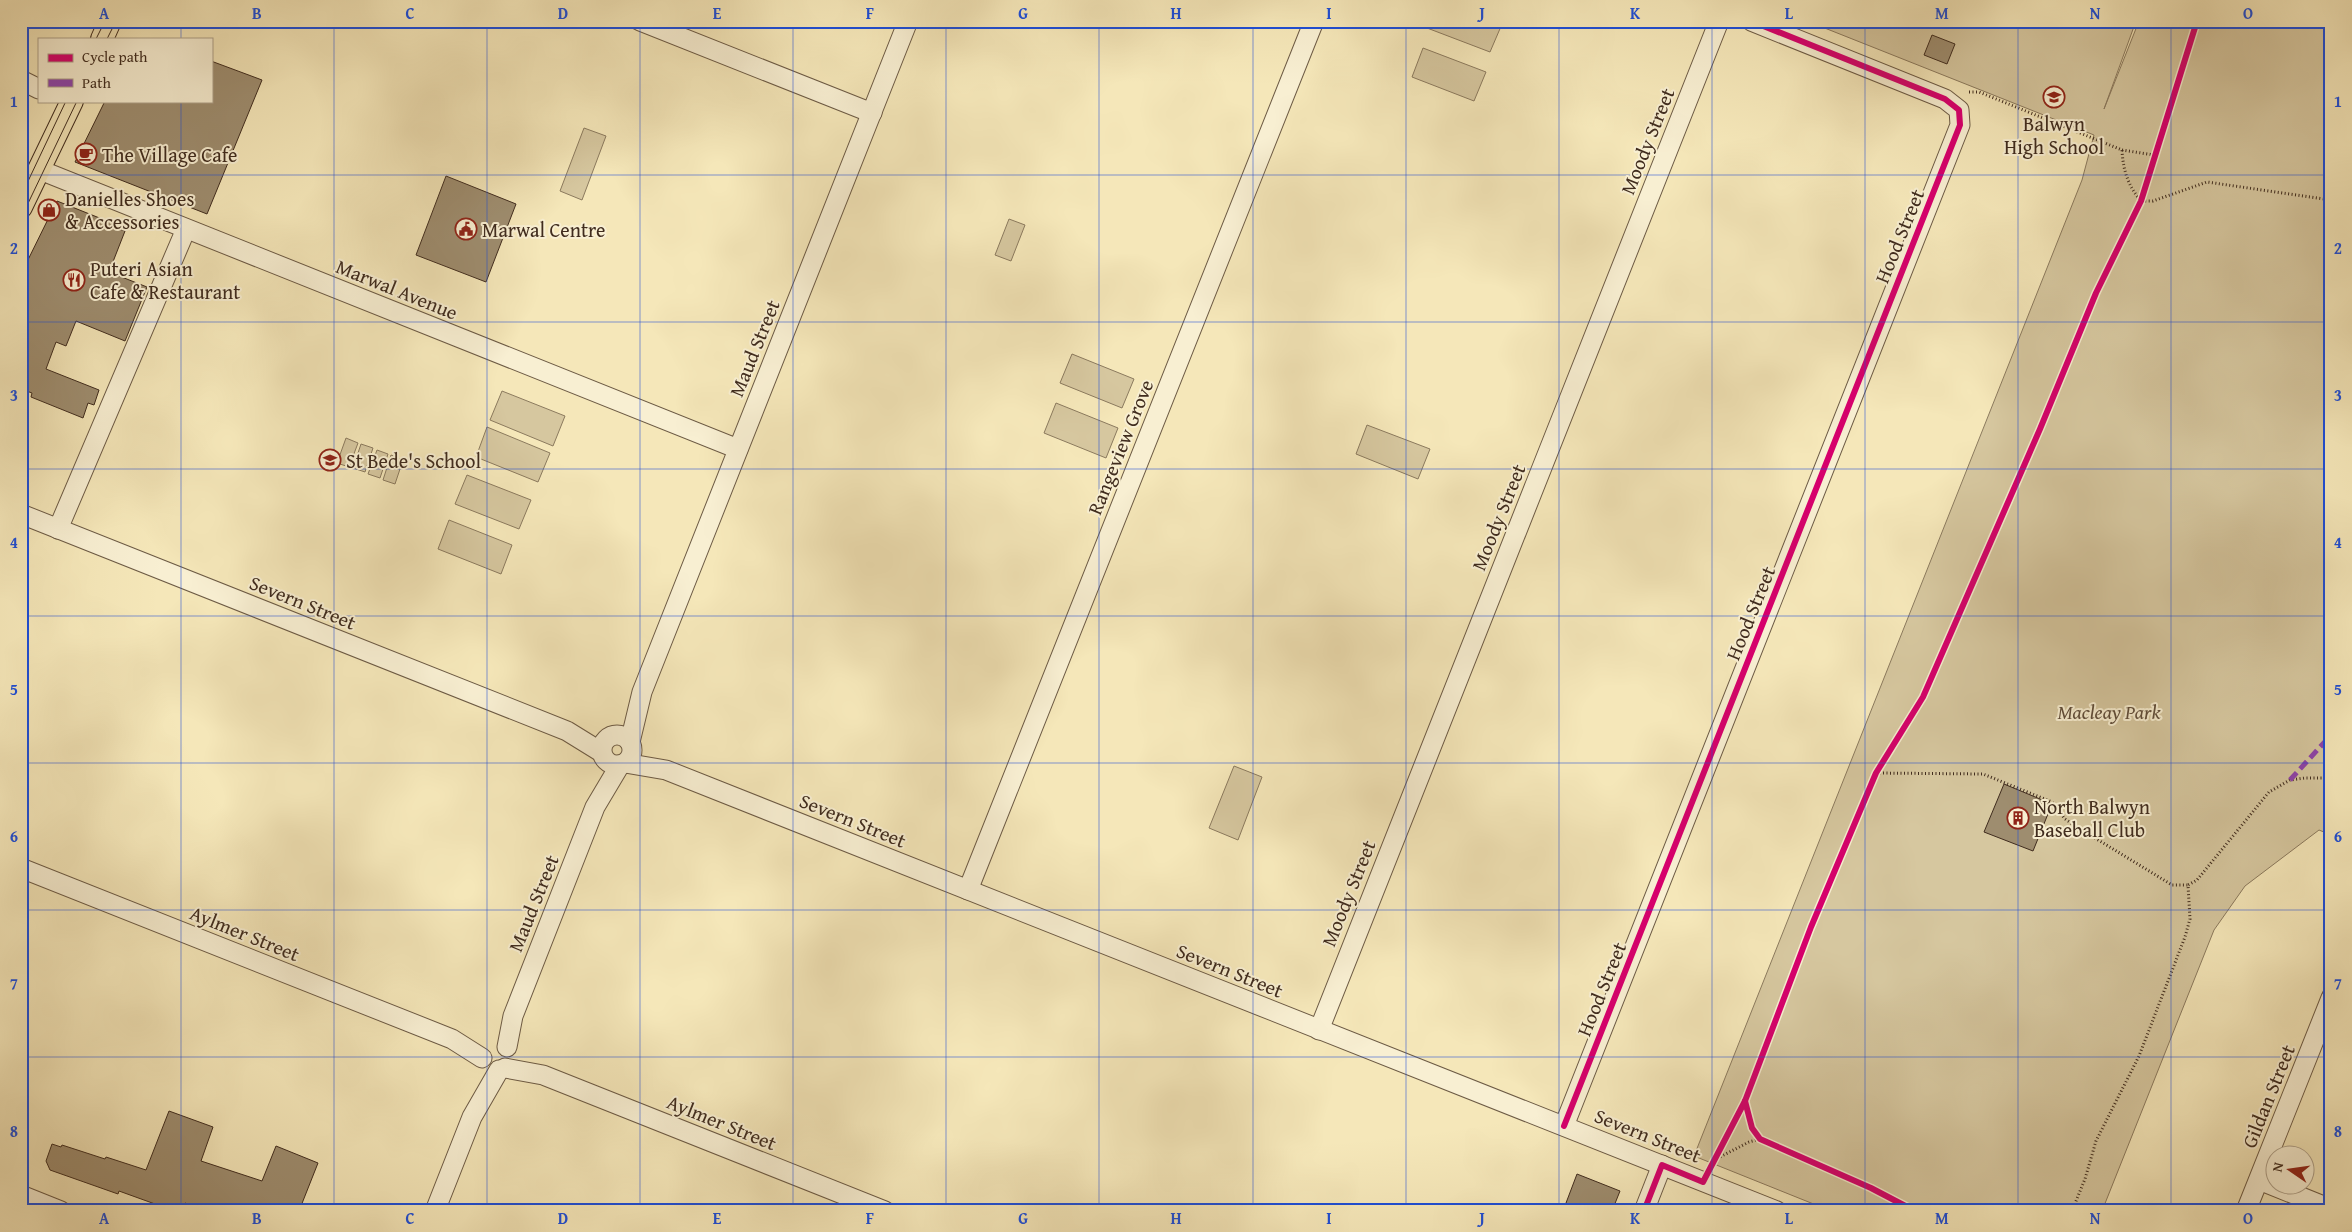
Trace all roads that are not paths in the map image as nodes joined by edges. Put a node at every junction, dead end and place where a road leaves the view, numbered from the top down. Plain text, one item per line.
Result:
1 (110, 21) edge
2 (640, 21) edge
3 (908, 21) edge
4 (1314, 21) edge
5 (1719, 21) edge
6 (1751, 21) edge
7 (102, 38) edge
8 (21, 80) edge
9 (38, 88) edge
10 (69, 102) edge
11 (872, 113) junction
12 (40, 170) junction
13 (21, 207) edge
14 (186, 229) junction
15 (738, 449) junction
16 (21, 514) edge
17 (58, 528) junction
18 (617, 750) junction
19 (21, 868) edge
20 (968, 890) junction
21 (2331, 998) edge
22 (1319, 1030) junction
23 (496, 1056) junction
24 (1564, 1126) junction
25 (1662, 1165) junction
26 (2259, 1180) junction
27 (21, 1195) edge
28 (2331, 1209) edge
29 (61, 1211) edge
30 (435, 1211) edge
31 (884, 1211) edge
32 (1644, 1211) edge
33 (1777, 1211) edge
34 (2246, 1211) edge

1 - 7 main road
2 - 11 street
3 - 11 street, Maud Street
4 - 20 street, Rangeview Grove
5 - 22 street, Moody Street
6 - 24 street, Hood Street
8 - 9 street
10 - 12 main road
11 - 15 street, Maud Street
12 - 13 main road
12 - 14 street, Marwal Avenue
14 - 15 street, Marwal Avenue
14 - 17 street
15 - 18 street, Maud Street
16 - 17 street, Severn Street
17 - 18 street, Severn Street
18 - 20 street, Severn Street
18 - 23 street, Maud Street
19 - 23 street, Aylmer Street
20 - 22 street, Severn Street
21 - 26 street, Gildan Street
22 - 24 street, Severn Street
23 - 30 street, Maud Street
23 - 31 street, Aylmer Street
24 - 25 street, Severn Street
25 - 32 street
25 - 33 street, Severn Street
26 - 28 street
26 - 34 street, Gildan Street
27 - 29 street

